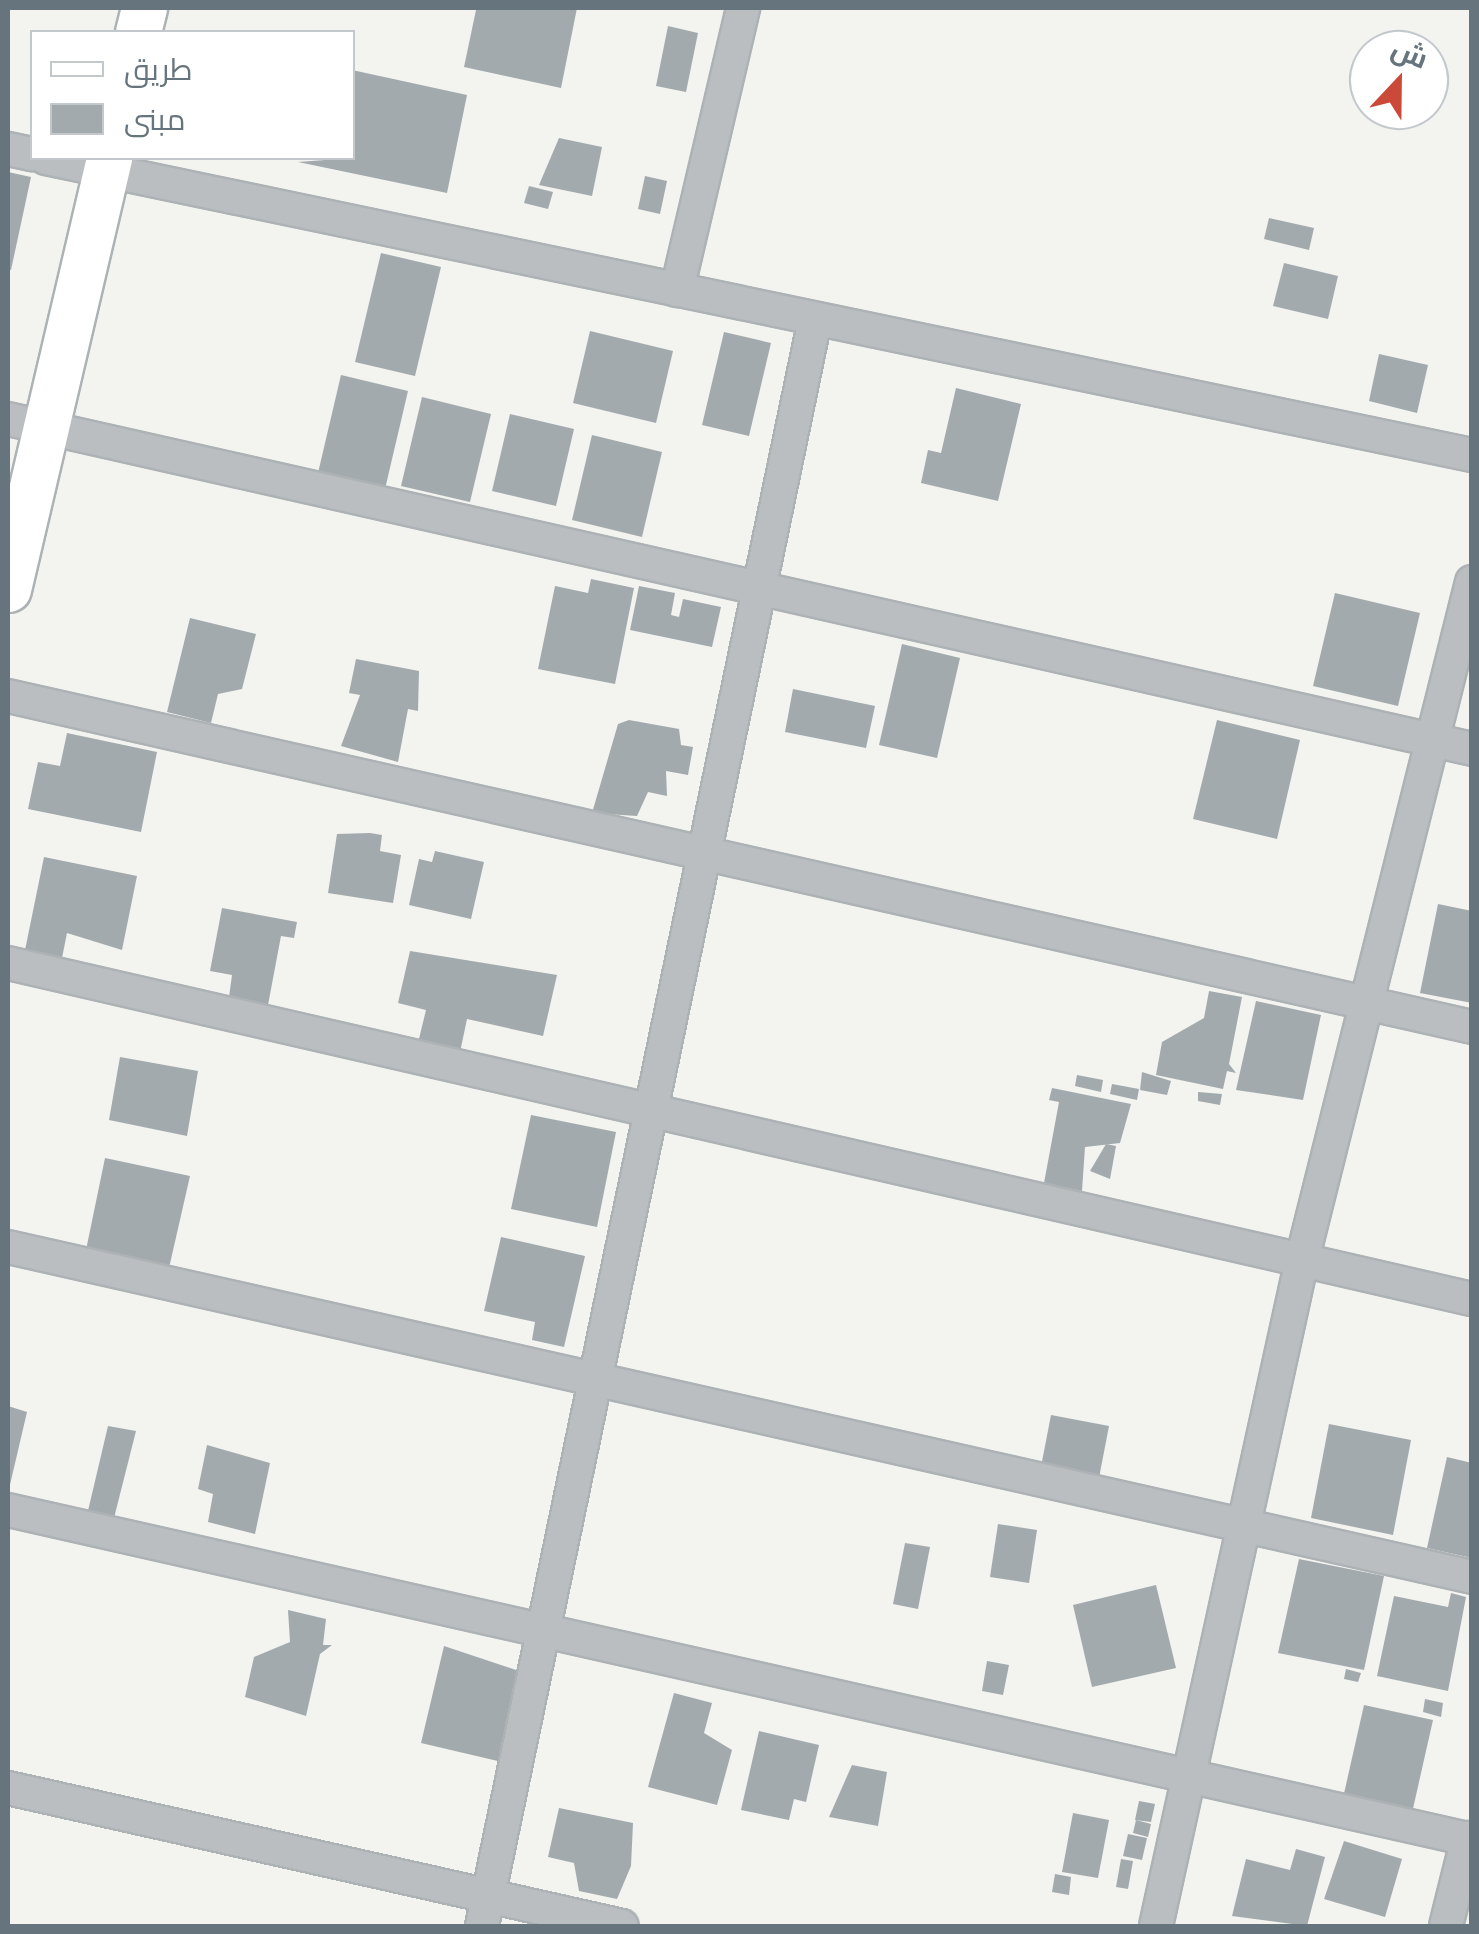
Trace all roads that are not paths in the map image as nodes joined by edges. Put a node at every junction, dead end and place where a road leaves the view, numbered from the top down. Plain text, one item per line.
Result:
1 (743, 8) edge
2 (66, 160) edge
3 (107, 164) edge
4 (678, 290) junction
5 (816, 319) junction
6 (26, 423) edge
7 (1472, 455) edge
8 (1472, 582) edge
9 (759, 588) junction
10 (8, 589) edge
11 (8, 696) edge
12 (1434, 740) junction
13 (1472, 749) edge
14 (704, 854) junction
15 (8, 964) edge
16 (1370, 1004) junction
17 (1472, 1027) edge
18 (652, 1105) junction
19 (8, 1247) edge
20 (1302, 1260) junction
21 (1472, 1299) edge
22 (596, 1380) junction
23 (8, 1510) edge
24 (1244, 1525) junction
25 (1472, 1576) edge
26 (544, 1626) junction
27 (1190, 1771) junction
28 (8, 1788) edge
29 (1470, 1839) edge
30 (485, 1912) edge
31 (622, 1926) edge
32 (1156, 1926) edge
33 (1446, 1926) edge

1 - 4 street
2 - 3 street
3 - 4 street
3 - 6 street
4 - 5 street
5 - 7 street
5 - 9 street
6 - 9 street
6 - 10 street
8 - 12 street
9 - 12 street
9 - 14 street
11 - 14 street
12 - 13 street
12 - 16 street
14 - 16 street
14 - 18 street
15 - 18 street
16 - 17 street
16 - 20 street
18 - 20 street
18 - 22 street
19 - 22 street
20 - 21 street
20 - 24 street
22 - 24 street
22 - 26 street
23 - 26 street
24 - 25 street
24 - 27 street
26 - 27 street
26 - 30 street
27 - 29 street
27 - 32 street
28 - 30 street
29 - 33 street
30 - 31 street

